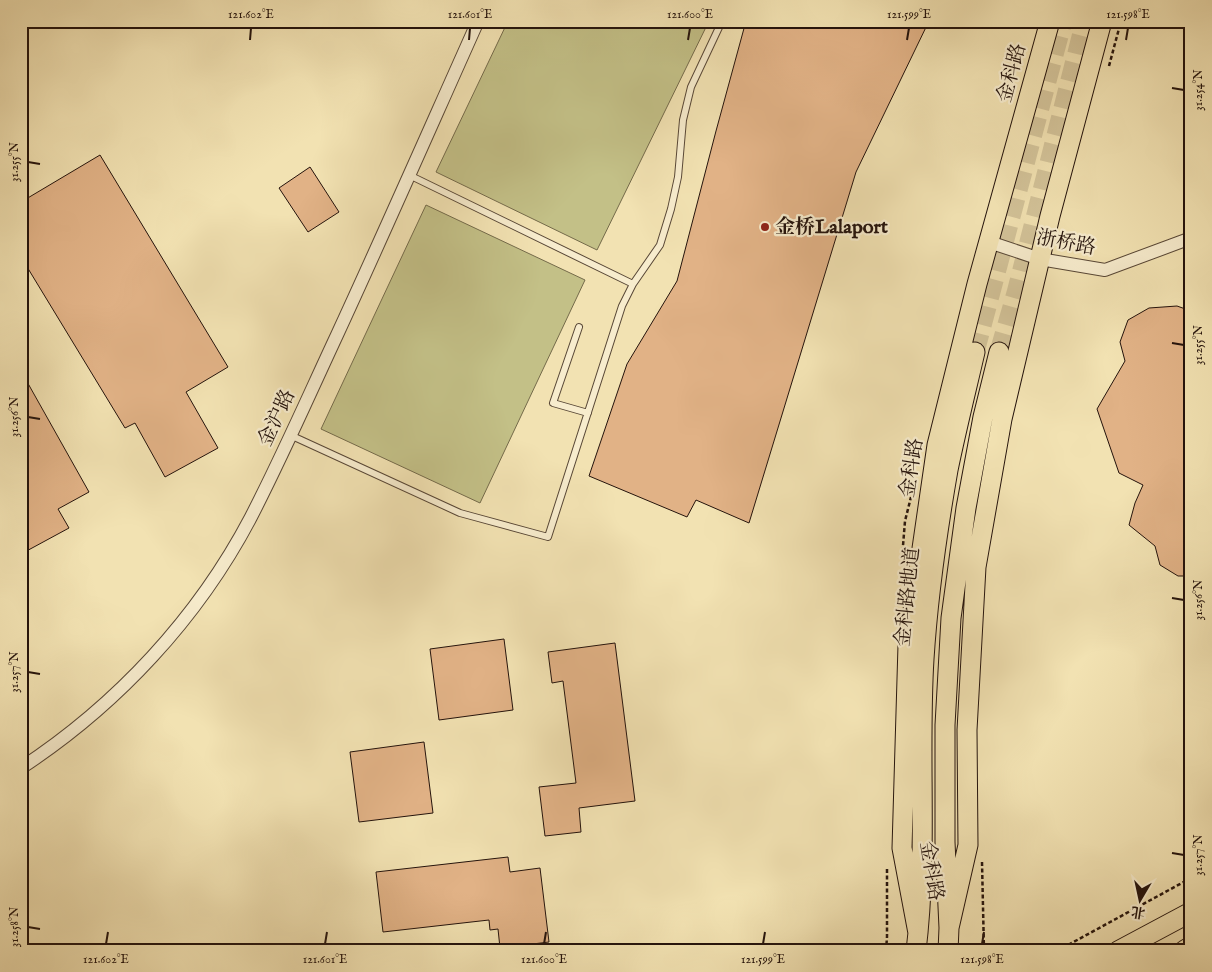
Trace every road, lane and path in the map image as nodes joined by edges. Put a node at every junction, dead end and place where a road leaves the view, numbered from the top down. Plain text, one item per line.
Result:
1 (478, 21) edge
2 (722, 21) edge
3 (1050, 21) edge
4 (1102, 21) edge
5 (1121, 21) edge
6 (1107, 74) dead end
7 (409, 175) junction
8 (1191, 238) edge
9 (989, 242) junction
10 (1040, 259) junction
11 (633, 284) junction
12 (579, 327) dead end
13 (975, 352) tunnel mouth
14 (999, 352) tunnel mouth
15 (588, 413) junction
16 (290, 436) junction
17 (21, 768) edge
18 (923, 851) joint
19 (982, 861) dead end
20 (1191, 878) edge
21 (1191, 912) edge
22 (949, 928) junction
23 (917, 942) edge
24 (1191, 948) edge
25 (948, 951) edge
26 (984, 951) edge
27 (1057, 951) edge
28 (1118, 951) edge
29 (1186, 951) edge

1 - 7 street, 金沪路
2 - 11 lane
3 - 9 main road, 金科路
4 - 10 main road, 金科路
5 - 6 path
7 - 11 lane
7 - 16 street, 金沪路
8 - 10 street, 浙桥路
9 - 10 street, 浙桥路
9 - 23 main road, 金科路
10 - 22 main road, 金科路
11 - 15 lane
12 - 15 lane
13 - 18 main road, 金科路地道
14 - 22 main road, 金科路
15 - 16 lane
16 - 17 street, 金沪路
18 - 23 main road, 金科路
19 - 26 path
20 - 27 path
21 - 28 main road
22 - 25 main road, 金科路
24 - 29 highway

